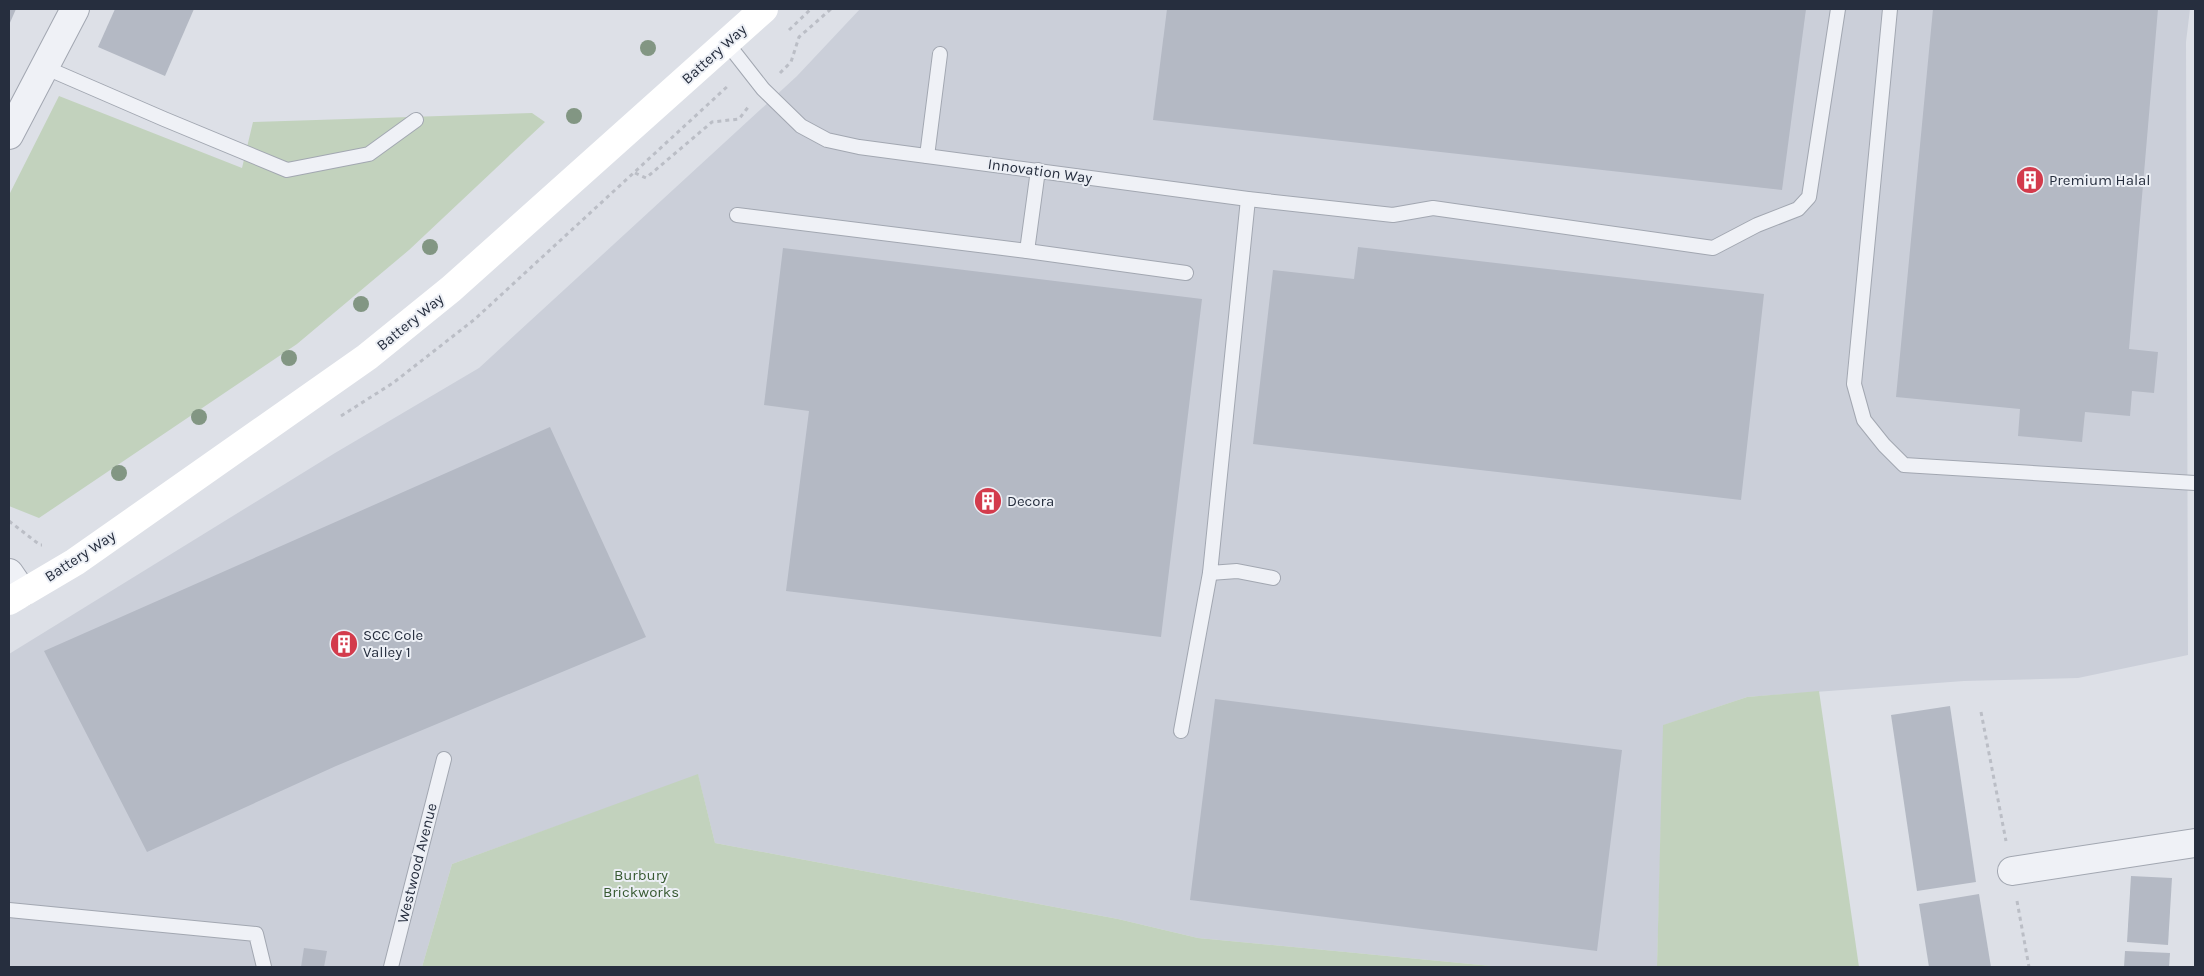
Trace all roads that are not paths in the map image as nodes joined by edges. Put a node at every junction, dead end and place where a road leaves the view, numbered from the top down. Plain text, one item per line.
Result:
1 (75, 9) edge
2 (764, 9) edge
3 (1838, 9) edge
4 (1890, 9) edge
5 (727, 43) junction
6 (940, 54) dead end
7 (44, 67) junction
8 (416, 120) dead end
9 (9, 134) edge
10 (927, 156) junction
11 (1038, 170) junction
12 (1248, 199) junction
13 (737, 215) dead end
14 (1027, 251) junction
15 (1186, 272) dead end
16 (2195, 483) edge
17 (1210, 573) junction
18 (1273, 578) dead end
19 (13, 589) edge
20 (1181, 732) dead end
21 (444, 759) dead end
22 (2195, 843) edge
23 (2012, 871) dead end
24 (9, 910) edge
25 (264, 967) edge
26 (391, 967) edge

1 - 7 street
2 - 5 street, Battery Way
3 - 12 lane, Innovation Way
4 - 16 lane
5 - 10 lane, Innovation Way
5 - 19 street, Battery Way
6 - 10 lane
7 - 8 lane
7 - 9 street
10 - 11 lane, Innovation Way
11 - 12 lane, Innovation Way
11 - 14 lane
12 - 17 lane
13 - 14 lane
14 - 15 lane
17 - 18 lane
17 - 20 lane
21 - 26 lane, Westwood Avenue
22 - 23 street
24 - 25 lane

